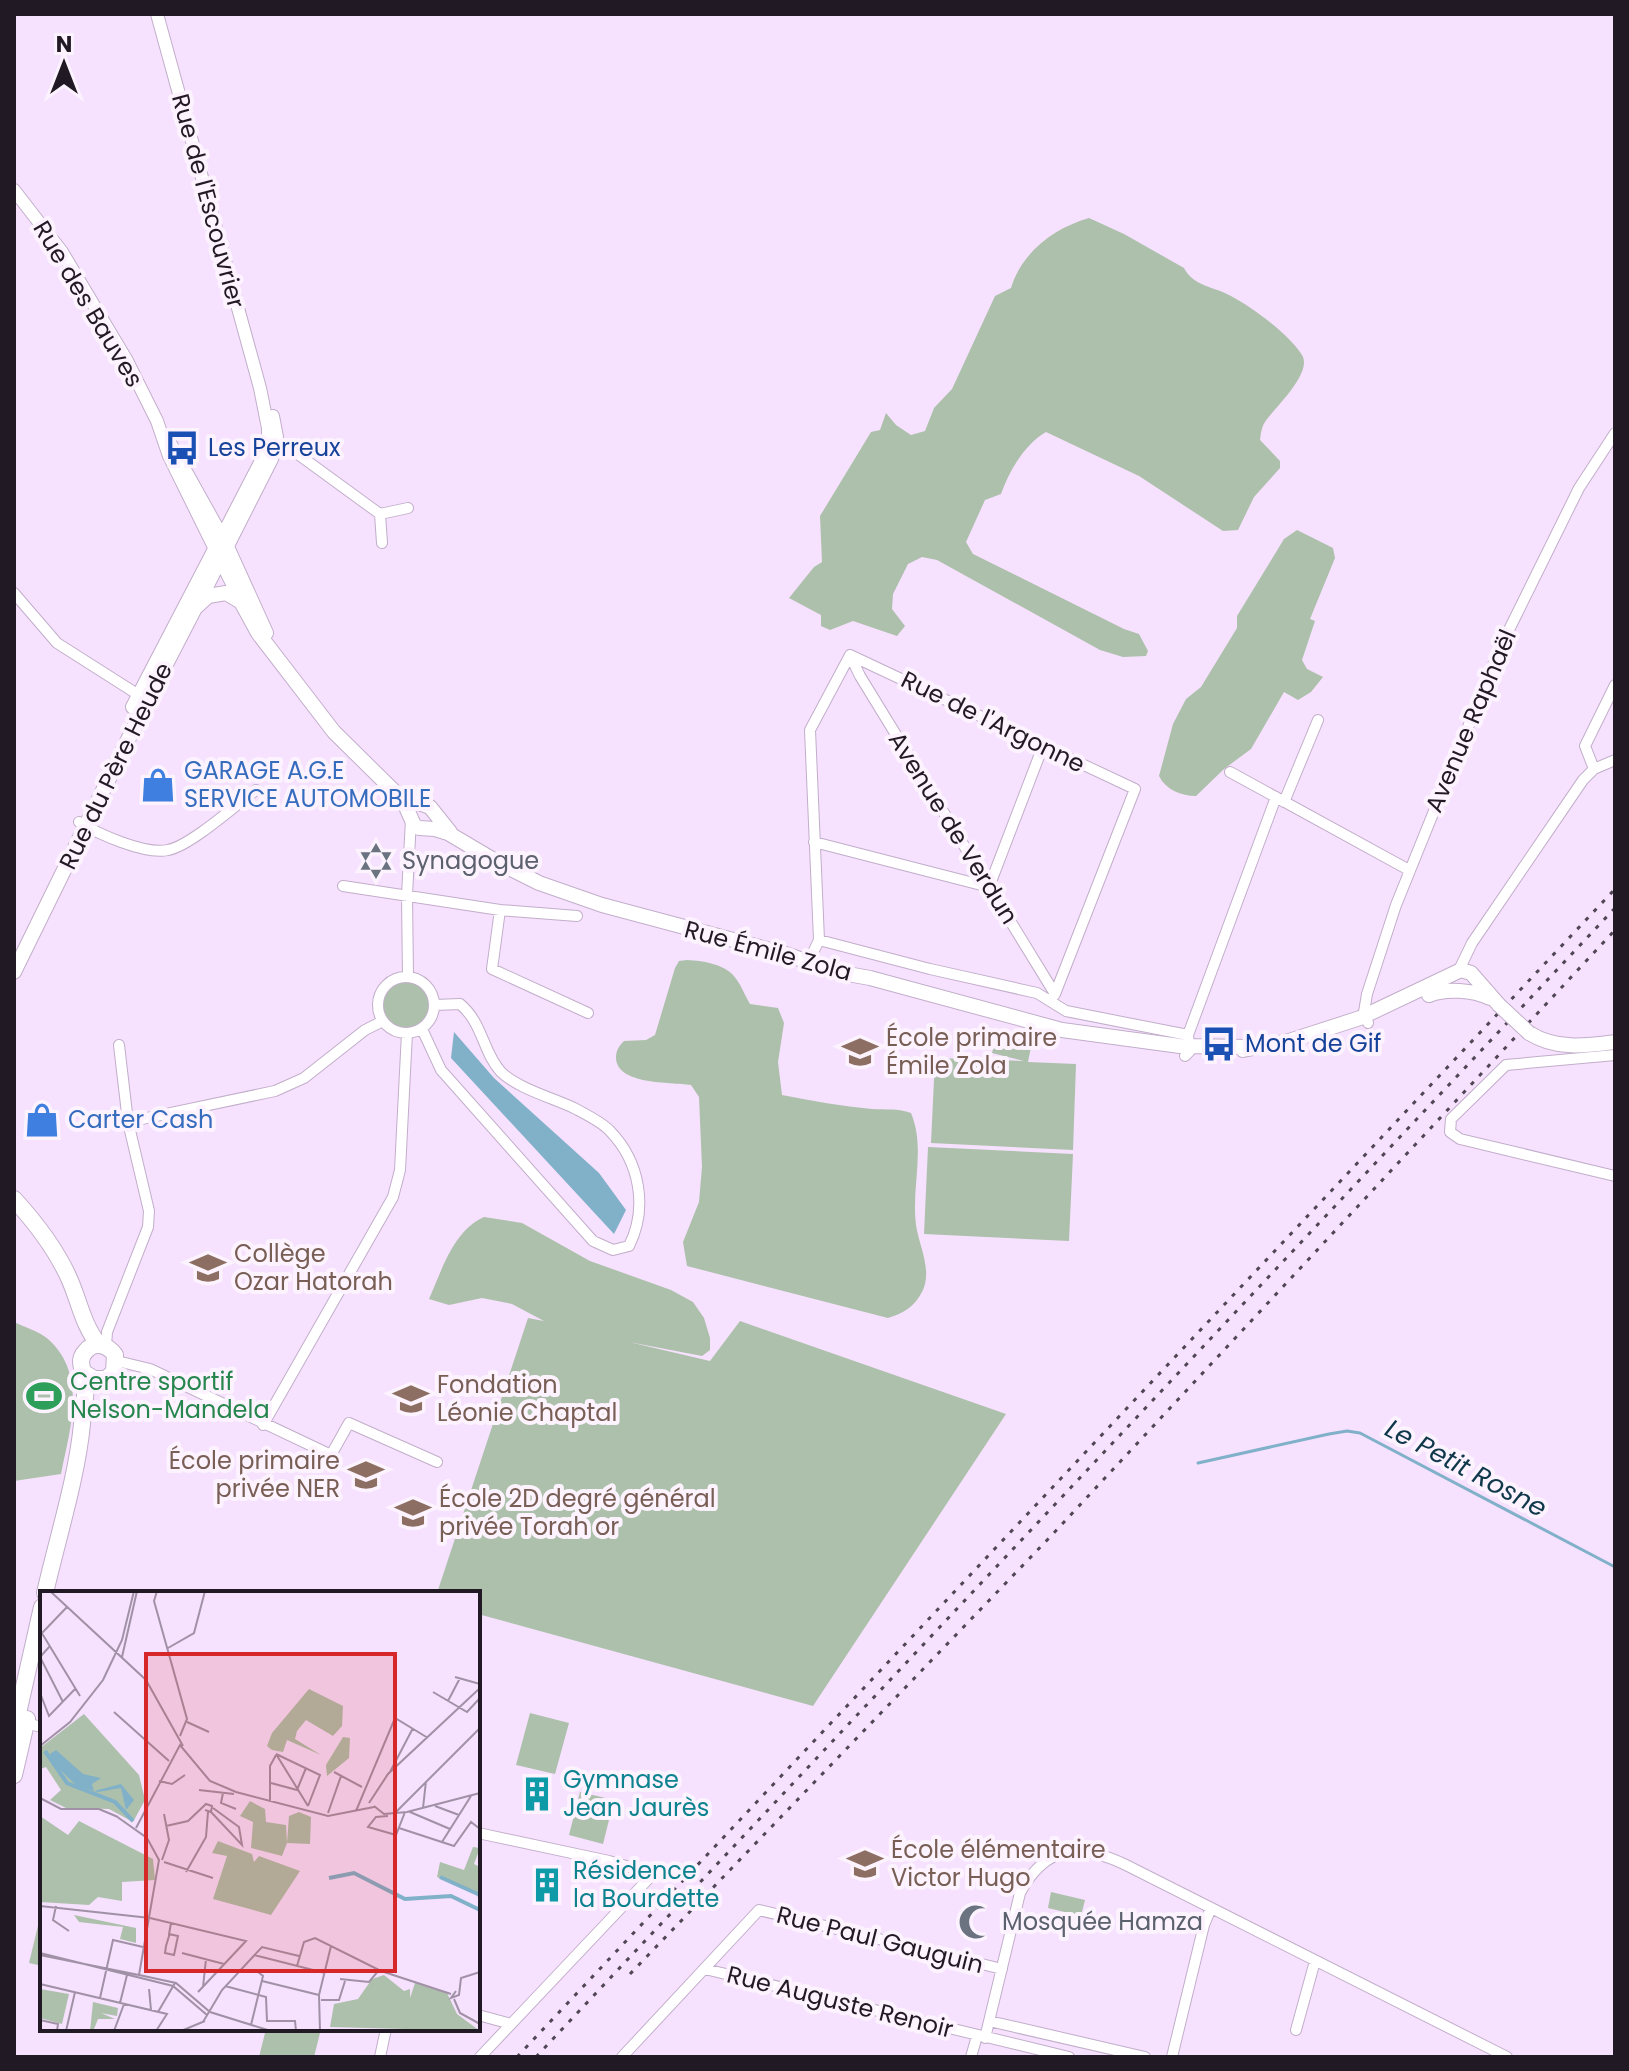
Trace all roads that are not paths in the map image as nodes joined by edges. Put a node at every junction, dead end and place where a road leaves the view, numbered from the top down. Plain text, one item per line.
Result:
1 (157, 14) edge
2 (14, 190) edge
3 (157, 421) junction
4 (1615, 433) edge
5 (272, 447) junction
6 (239, 504) junction
7 (207, 506) junction
8 (408, 508) dead end
9 (380, 514) junction
10 (382, 543) dead end
11 (222, 552) junction
12 (14, 593) edge
13 (241, 602) junction
14 (195, 608) junction
15 (274, 652) junction
16 (850, 655) junction
17 (1615, 685) edge
18 (143, 698) junction
19 (1318, 720) dead end
20 (1043, 746) junction
21 (1615, 760) edge
22 (1594, 769) junction
23 (1230, 772) dead end
24 (256, 790) dead end
25 (1280, 799) junction
26 (422, 819) junction
27 (83, 824) junction
28 (814, 842) junction
29 (1409, 870) junction
30 (343, 886) dead end
31 (989, 887) junction
32 (407, 895) junction
33 (500, 910) junction
34 (577, 916) dead end
35 (819, 940) junction
36 (14, 952) edge
37 (808, 963) junction
38 (14, 972) edge
39 (408, 977) junction
40 (1464, 980) junction
41 (1053, 997) junction
42 (435, 1005) junction
43 (588, 1013) dead end
44 (1367, 1020) junction
45 (383, 1021) junction
46 (422, 1029) junction
47 (407, 1033) junction
48 (1615, 1042) edge
49 (119, 1045) dead end
50 (1188, 1046) junction
51 (1615, 1055) edge
52 (128, 1122) junction
53 (1615, 1176) edge
54 (14, 1199) edge
55 (14, 1213) edge
56 (96, 1348) junction
57 (117, 1361) junction
58 (83, 1372) junction
59 (101, 1380) junction
60 (263, 1425) junction
61 (437, 1462) dead end
62 (45, 1591) edge
63 (56, 1591) edge
64 (40, 1619) edge
65 (40, 1662) edge
66 (22, 1726) edge
67 (14, 1775) edge
68 (480, 1833) edge
69 (1211, 1908) junction
70 (1315, 1961) junction
71 (705, 1969) junction
72 (1002, 1969) junction
73 (480, 2016) edge
74 (989, 2021) junction
75 (511, 2024) junction
76 (1296, 2030) dead end
77 (386, 2031) edge
78 (981, 2037) junction
79 (380, 2057) edge
80 (480, 2057) edge
81 (622, 2057) edge
82 (971, 2057) edge
83 (1069, 2057) edge
84 (1145, 2057) edge
85 (1172, 2057) edge
86 (1507, 2057) edge

1 - 5 street, Rue de l'Escouvrier
2 - 3 street, Rue des Bauves
3 - 7 street, Rue des Bauves
3 - 11 street, Rue des Bauves
4 - 29 street, Avenue Raphaël
5 - 6 street
5 - 9 street
5 - 11 street
6 - 7 street
6 - 11 street
7 - 11 street, Rue des Bauves
8 - 9 street
9 - 10 street
11 - 13 street, Rue Émile Zola
11 - 14 street, Rue du Père Heude
11 - 15 main road, Rue Émile Zola
11 - 18 main road, Rue du Père Heude
12 - 18 street
13 - 14 main road
13 - 15 main road, Rue Émile Zola
14 - 18 main road, Rue du Père Heude
15 - 26 main road, Rue Émile Zola
16 - 20 street, Rue de l'Argonne
16 - 28 street
16 - 31 street, Avenue de Verdun
17 - 22 street
18 - 27 main road, Rue du Père Heude
19 - 25 street
20 - 31 street
20 - 41 street, Rue de l'Argonne
21 - 22 street
22 - 40 street
23 - 25 street
24 - 27 street
25 - 29 street
25 - 50 street
26 - 32 street
26 - 37 main road, Rue Émile Zola
27 - 36 main road, Rue du Père Heude
27 - 38 main road, Rue du Père Heude
28 - 31 street
28 - 35 street
29 - 44 street, Avenue Raphaël
30 - 32 street
31 - 41 street, Avenue de Verdun
32 - 33 street
32 - 39 street
33 - 34 street
33 - 43 street
35 - 37 street
35 - 41 street
37 - 50 main road, Rue Émile Zola
39 - 42 street
39 - 45 street
40 - 44 main road, Rue Émile Zola
40 - 48 main road, bridge
41 - 50 street
42 - 46 street
42 - 46 street
44 - 50 main road, Rue Émile Zola
45 - 47 street
45 - 52 street
46 - 47 street
47 - 60 street
49 - 52 street
51 - 53 street
52 - 56 street
54 - 56 main road
55 - 56 main road
56 - 57 main road
56 - 58 main road
57 - 59 main road
57 - 60 street
58 - 59 main road
58 - 62 main road
59 - 63 main road
60 - 61 street
64 - 66 main road
65 - 66 main road
66 - 67 main road
68 - 75 street
69 - 70 street
69 - 72 street
69 - 85 street
70 - 76 street
70 - 86 street
71 - 72 street, Rue Paul Gauguin
71 - 78 street, Rue Auguste Renoir
71 - 81 street
72 - 74 street
73 - 75 street
74 - 78 street
74 - 84 street, Rue Auguste Renoir
75 - 80 street
77 - 79 street
78 - 82 street
78 - 83 street, Rue Auguste Renoir

